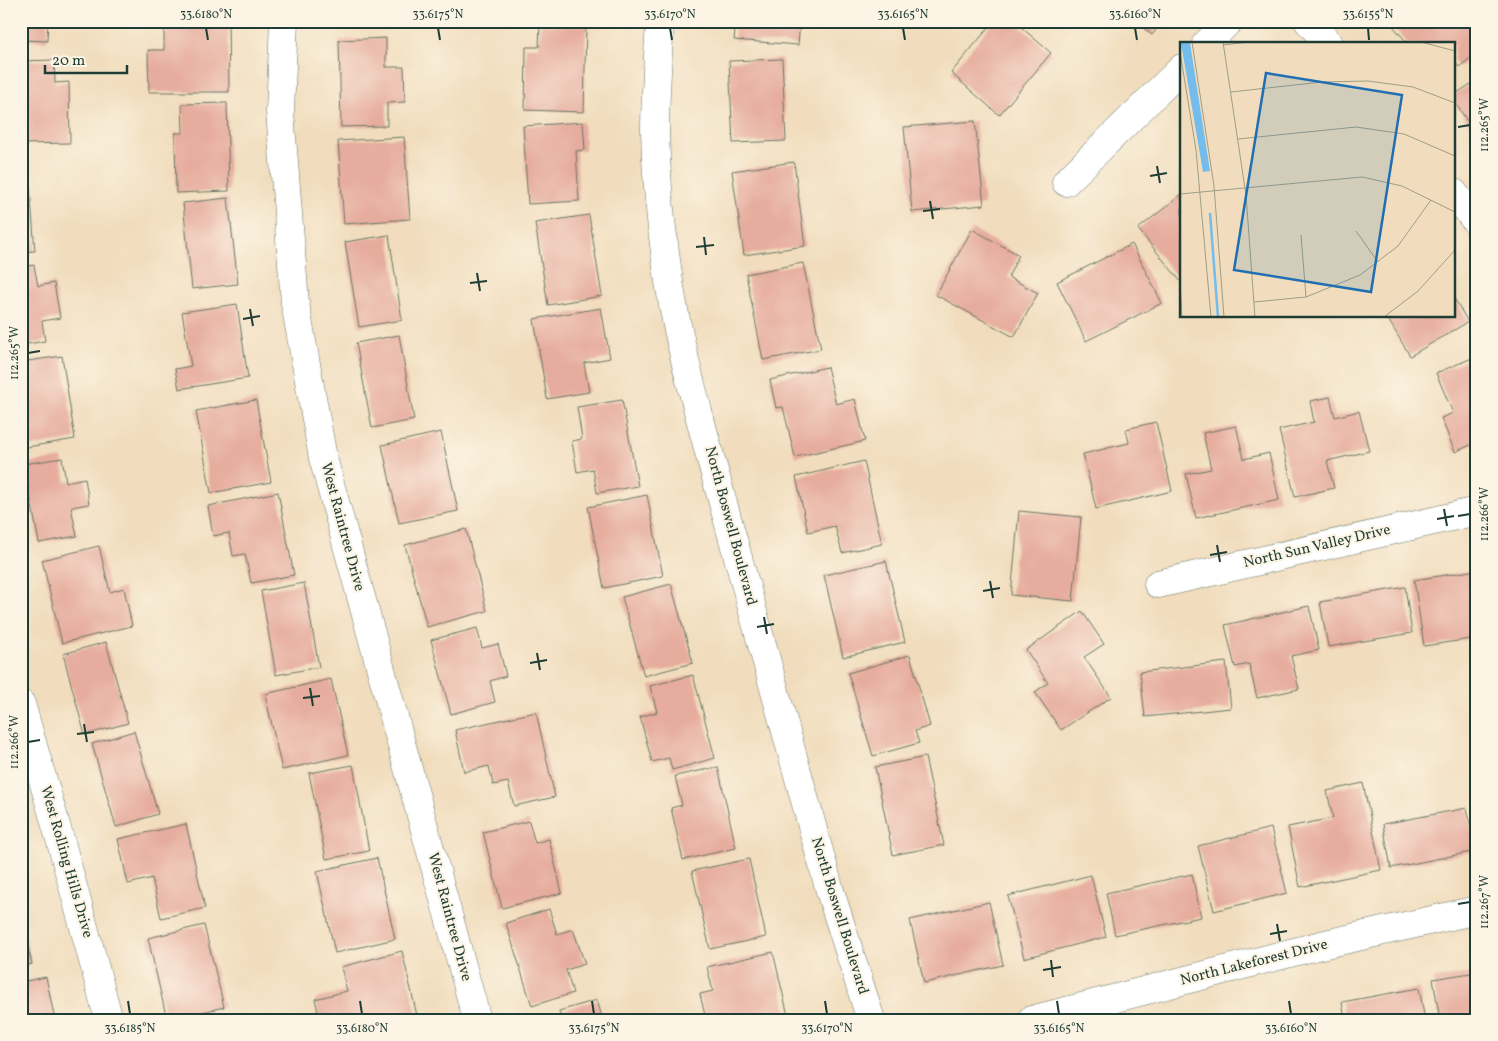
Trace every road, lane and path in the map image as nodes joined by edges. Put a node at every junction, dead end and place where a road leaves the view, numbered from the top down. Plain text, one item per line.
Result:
1 (284, 21) edge
2 (660, 21) edge
3 (1229, 21) edge
4 (1308, 21) edge
5 (1208, 42) edge
6 (1327, 42) edge
7 (1180, 70) edge
8 (1066, 182) dead end
9 (1456, 196) edge
10 (1477, 223) edge
11 (1477, 511) edge
12 (1158, 584) dead end
13 (21, 704) edge
14 (1477, 910) edge
15 (109, 1020) edge
16 (477, 1020) edge
17 (871, 1020) edge
18 (1032, 1020) edge

1 - 16 street, West Raintree Drive
2 - 17 street, North Boswell Boulevard
3 - 5 street
4 - 6 street
7 - 8 street
9 - 10 street
11 - 12 street, North Sun Valley Drive
13 - 15 street, West Rolling Hills Drive
14 - 18 street, North Lakeforest Drive

